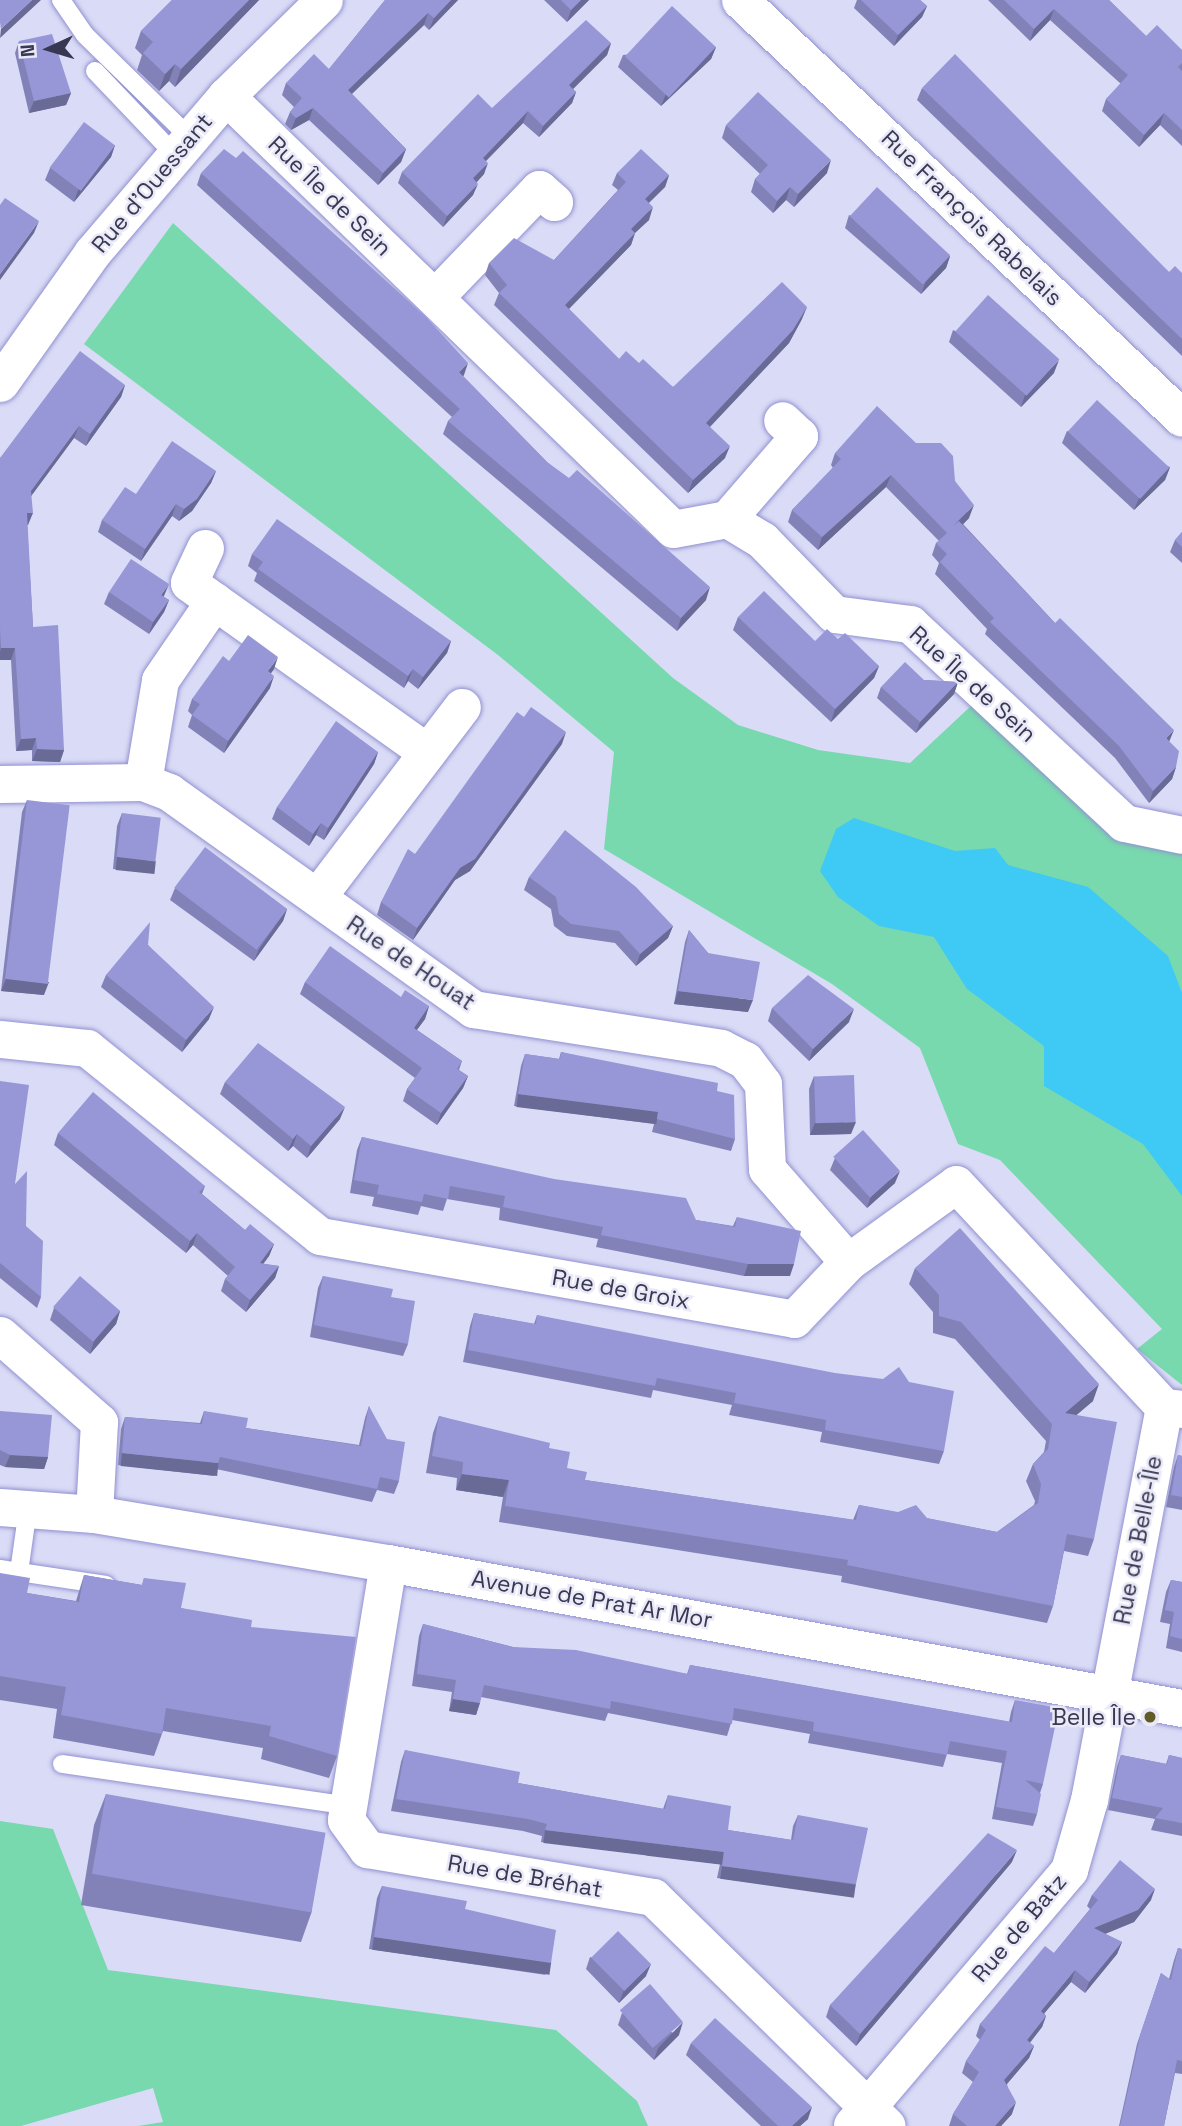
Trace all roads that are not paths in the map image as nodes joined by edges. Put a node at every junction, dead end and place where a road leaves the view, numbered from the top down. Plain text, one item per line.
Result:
1 (61, 0) edge
2 (324, 0) edge
3 (751, 9) edge
4 (95, 71) dead end
5 (226, 96) junction
6 (183, 147) junction
7 (554, 202) dead end
8 (435, 297) junction
9 (0, 383) edge
10 (1182, 418) edge
11 (782, 420) dead end
12 (727, 519) junction
13 (205, 548) dead end
14 (214, 601) junction
15 (462, 707) dead end
16 (427, 752) junction
17 (143, 782) junction
18 (0, 784) edge
19 (1182, 835) edge
20 (317, 897) junction
21 (0, 1039) edge
22 (848, 1262) junction
23 (0, 1335) edge
24 (1173, 1408) edge
25 (14, 1508) edge
26 (94, 1514) junction
27 (388, 1563) junction
28 (0, 1569) edge
29 (19, 1572) junction
30 (127, 1588) edge
31 (1108, 1691) junction
32 (1182, 1708) edge
33 (62, 1764) dead end
34 (349, 1806) junction
35 (868, 2120) edge

1 - 6 lane
2 - 5 street, Rue d'Ouessant
3 - 10 street, Rue François Rabelais
4 - 6 lane
5 - 6 street, Rue d'Ouessant
5 - 8 street, Rue Île de Sein
6 - 9 street, Rue d'Ouessant
7 - 8 street
8 - 12 street, Rue Île de Sein
11 - 12 street
12 - 19 street, Rue Île de Sein
13 - 14 street
14 - 16 street
14 - 17 street
15 - 16 street
16 - 20 street
17 - 18 street, Rue de Houat
17 - 20 street, Rue de Houat
20 - 22 street, Rue de Houat
21 - 22 street, Rue de Groix
22 - 24 street, Rue de Groix
23 - 26 street
24 - 31 street, Rue de Belle-Île
25 - 26 street, Avenue de Prat Ar Mor
25 - 29 lane
26 - 27 street, Avenue de Prat Ar Mor
27 - 31 street, Avenue de Prat Ar Mor
27 - 34 street, Rue de Bréhat
28 - 29 lane
29 - 30 lane
31 - 32 street, Avenue de Prat Ar Mor
31 - 35 street, Rue de Batz
33 - 34 lane
34 - 35 street, Rue de Bréhat

